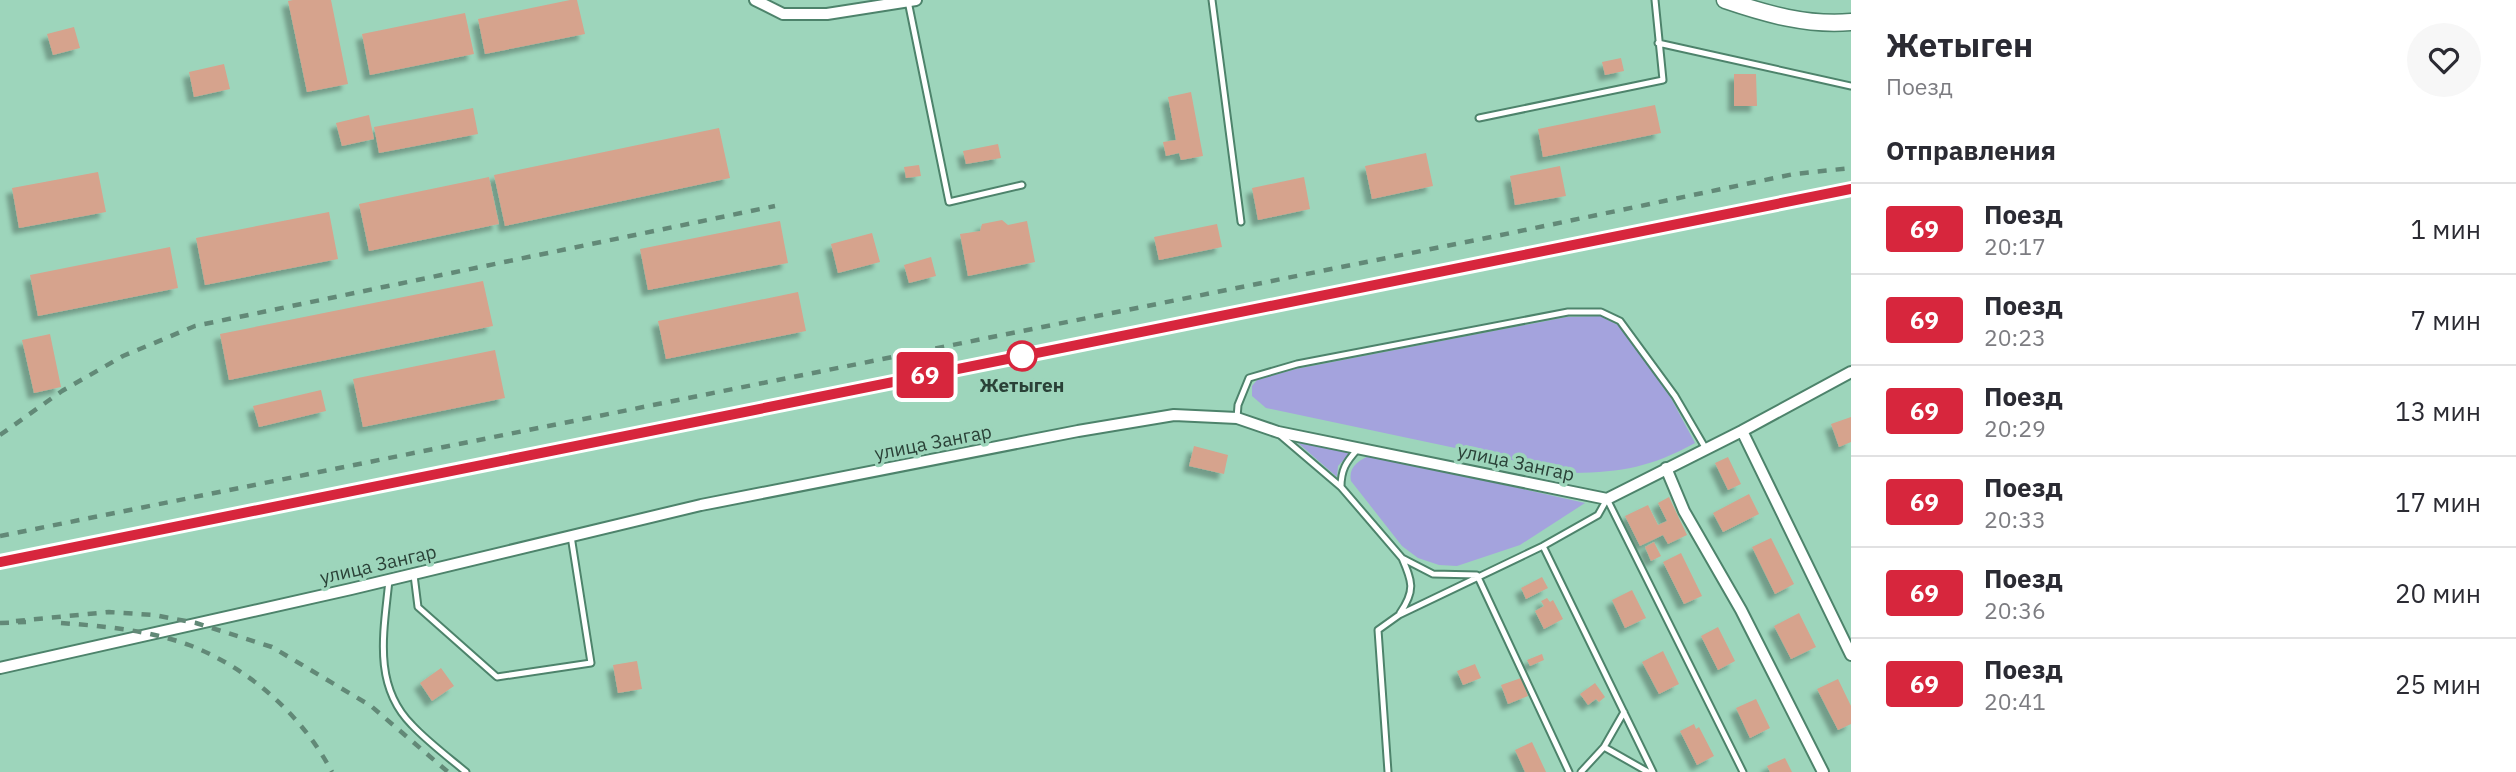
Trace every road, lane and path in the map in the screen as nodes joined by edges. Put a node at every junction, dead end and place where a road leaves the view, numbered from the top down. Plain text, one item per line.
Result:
1 (755, 0) edge
2 (1212, 0) edge
3 (1655, 0) edge
4 (1725, 0) edge
5 (912, 1) edge
6 (1851, 22) edge
7 (1658, 43) junction
8 (1851, 86) edge
9 (1479, 118) dead end
10 (1022, 185) dead end
11 (1241, 222) dead end
12 (1851, 372) edge
13 (1237, 418) junction
14 (1742, 431) junction
15 (1278, 432) junction
16 (1359, 448) junction
17 (1706, 449) junction
18 (1666, 468) junction
19 (1341, 487) junction
20 (1607, 499) junction
21 (571, 537) junction
22 (1544, 546) junction
23 (1402, 558) junction
24 (414, 574) junction
25 (1477, 575) junction
26 (389, 580) junction
27 (1399, 615) junction
28 (1851, 655) edge
29 (0, 668) edge
30 (1625, 712) junction
31 (1604, 747) junction
32 (466, 772) edge
33 (1388, 772) edge
34 (1569, 772) edge
35 (1581, 772) edge
36 (1651, 772) edge
37 (1743, 772) edge
38 (1823, 772) edge

1 - 5 street
2 - 11 lane
3 - 7 lane
4 - 6 main road
5 - 10 lane
7 - 8 lane
7 - 9 lane
12 - 14 street
13 - 15 street, улица Зангар
13 - 17 lane
13 - 21 street, улица Зангар
14 - 17 street
14 - 28 street
15 - 16 street, улица Зангар
15 - 19 lane
16 - 19 lane
16 - 20 street, улица Зангар
17 - 18 street
18 - 20 street
18 - 38 street
19 - 23 lane
20 - 22 lane
20 - 37 lane
21 - 24 street, улица Зангар
21 - 24 lane
22 - 25 lane
22 - 30 lane
23 - 25 lane
23 - 27 lane
24 - 26 street, улица Зангар
25 - 27 lane
25 - 34 lane
26 - 29 street, улица Зангар
26 - 32 lane
27 - 33 lane
30 - 31 lane
30 - 36 lane
31 - 35 lane
31 - 36 lane

